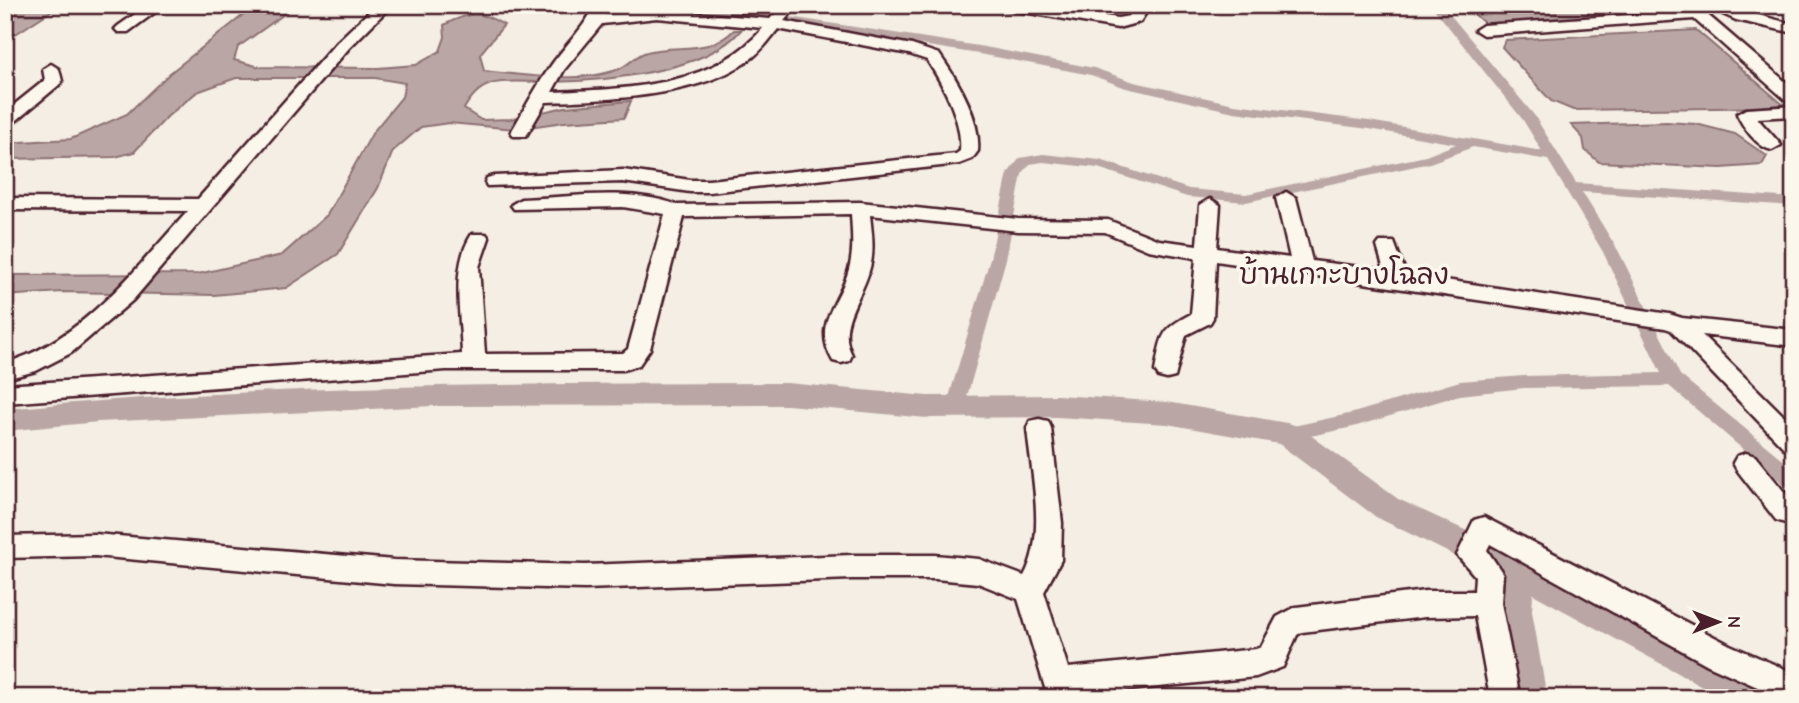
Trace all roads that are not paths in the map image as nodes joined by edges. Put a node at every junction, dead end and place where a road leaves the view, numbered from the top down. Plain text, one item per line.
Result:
1 (158, 5) edge
2 (385, 5) edge
3 (1005, 5) edge
4 (1144, 5) edge
5 (1698, 8) edge
6 (598, 13) edge
7 (782, 14) edge
8 (123, 29) dead end
9 (1794, 29) edge
10 (1483, 30) dead end
11 (51, 69) dead end
12 (539, 98) junction
13 (1794, 98) edge
14 (1794, 111) edge
15 (5, 121) edge
16 (520, 132) dead end
17 (1772, 145) dead end
18 (494, 182) dead end
19 (1286, 198) dead end
20 (5, 204) edge
21 (204, 205) junction
22 (521, 205) dead end
23 (1210, 205) dead end
24 (860, 208) junction
25 (676, 211) junction
26 (479, 238) dead end
27 (1387, 246) dead end
28 (1205, 254) junction
29 (1303, 267) junction
30 (1396, 279) junction
31 (1674, 323) junction
32 (1794, 338) edge
33 (841, 355) dead end
34 (474, 362) junction
35 (5, 371) edge
36 (1167, 371) dead end
37 (5, 394) edge
38 (1783, 421) edge
39 (1039, 428) dead end
40 (1794, 442) edge
41 (1746, 463) dead end
42 (1790, 513) edge
43 (5, 547) edge
44 (1030, 590) junction
45 (1487, 603) junction
46 (1794, 688) edge
47 (1505, 698) edge

1 - 8 street
2 - 21 street
3 - 4 street
5 - 9 street
5 - 10 street
5 - 13 street
6 - 7 street
6 - 12 street
7 - 12 street
7 - 18 street
11 - 15 street
12 - 16 street
14 - 17 street
19 - 29 street
20 - 21 street
21 - 35 street
22 - 25 street
23 - 28 street
24 - 25 street
24 - 28 street
24 - 33 street
25 - 34 street
26 - 34 street
27 - 30 street
28 - 29 street
28 - 36 street
29 - 30 street
30 - 31 street
31 - 32 street
31 - 38 street
34 - 37 street
38 - 40 street
39 - 44 street
41 - 42 street
43 - 44 street
44 - 45 street
45 - 46 street
45 - 47 street

